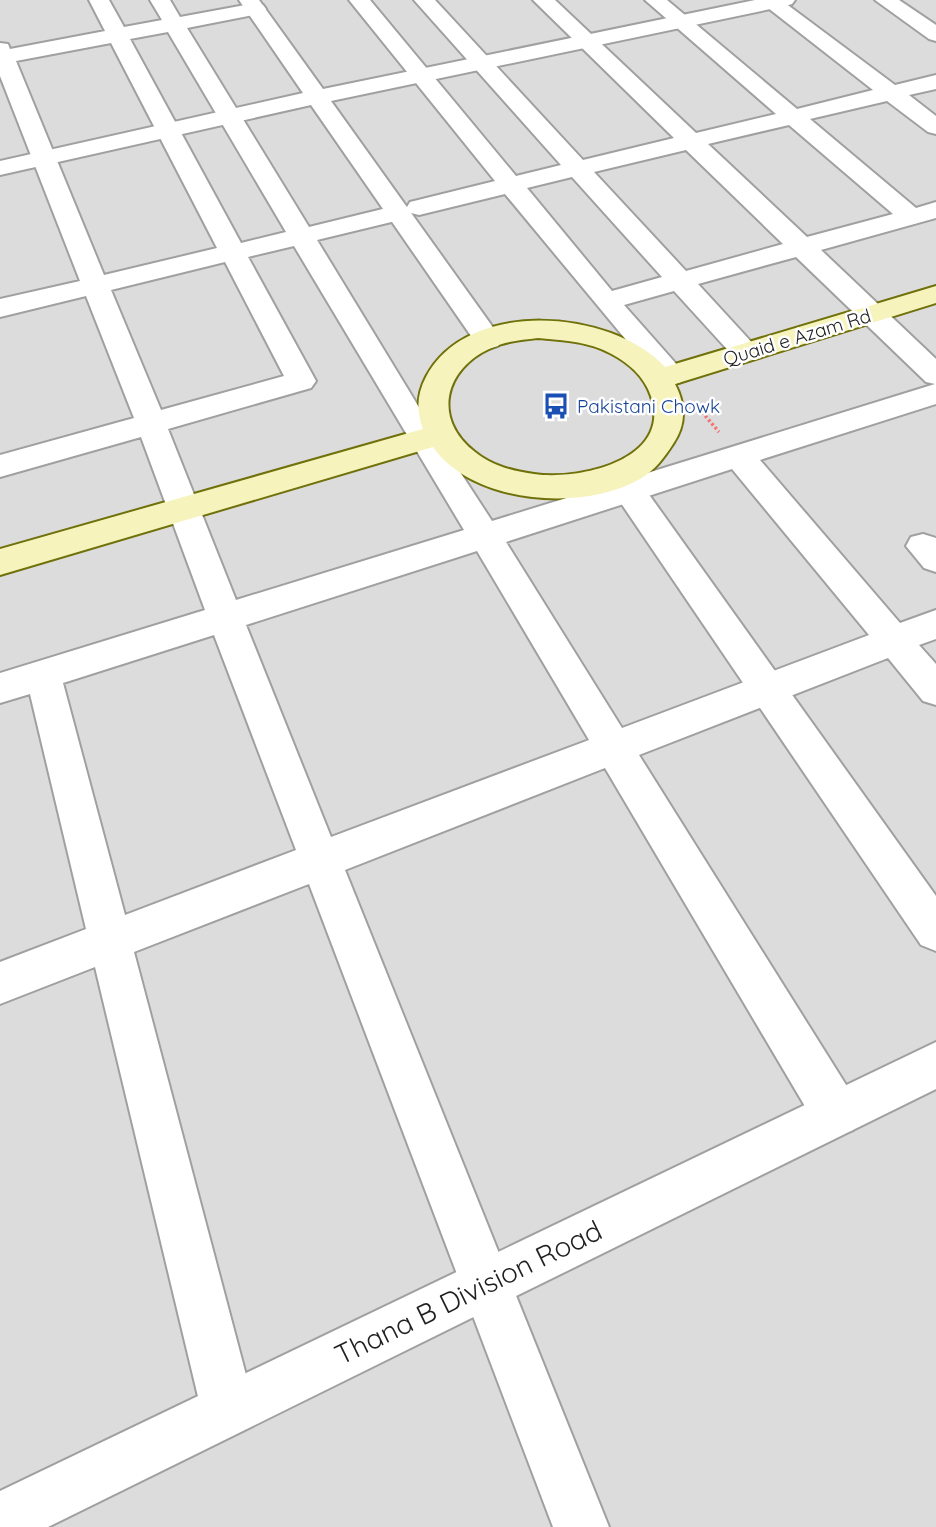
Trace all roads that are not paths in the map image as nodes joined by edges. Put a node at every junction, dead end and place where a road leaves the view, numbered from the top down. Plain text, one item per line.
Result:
1 (99, 0) edge
2 (359, 0) edge
3 (424, 0) edge
4 (543, 0) edge
5 (655, 0) edge
6 (885, 0) edge
7 (775, 1) edge
8 (258, 3) edge
9 (167, 12) edge
10 (680, 22) junction
11 (117, 35) junction
12 (936, 35) edge
13 (586, 41) junction
14 (1, 54) edge
15 (481, 63) junction
16 (421, 75) junction
17 (936, 82) edge
18 (891, 93) junction
19 (327, 95) junction
20 (231, 117) junction
21 (793, 117) junction
22 (936, 127) edge
23 (168, 131) junction
24 (691, 141) junction
25 (44, 159) junction
26 (0, 168) edge
27 (578, 169) junction
28 (511, 185) junction
29 (409, 210) junction
30 (924, 214) edge
31 (303, 236) junction
32 (802, 247) junction
33 (233, 253) junction
34 (472, 277) dead end
35 (680, 281) junction
36 (94, 286) junction
37 (936, 294) edge
38 (606, 301) junction
39 (0, 308) edge
40 (872, 314) junction
41 (501, 329) junction
42 (745, 352) junction
43 (936, 375) edge
44 (665, 377) junction
45 (936, 394) edge
46 (149, 424) junction
47 (432, 437) junction
48 (738, 454) junction
49 (0, 466) edge
50 (624, 483) junction
51 (185, 508) junction
52 (485, 536) junction
53 (0, 562) edge
54 (226, 619) junction
55 (936, 624) edge
56 (894, 640) junction
57 (43, 674) junction
58 (0, 688) edge
59 (768, 689) junction
60 (936, 690) edge
61 (614, 748) junction
62 (320, 860) junction
63 (936, 932) edge
64 (110, 941) junction
65 (0, 984) edge
66 (936, 1065) edge
67 (836, 1113) junction
68 (486, 1283) junction
69 (228, 1409) junction
70 (0, 1521) edge
71 (581, 1527) edge

1 - 11 street
2 - 16 street
3 - 15 street
4 - 13 street
5 - 10 street
6 - 12 street
7 - 10 street
7 - 18 street
8 - 9 street
8 - 19 street
9 - 11 street
9 - 20 street
10 - 13 street
10 - 21 street
11 - 14 street
11 - 23 street
13 - 15 street
13 - 24 street
14 - 25 street
15 - 16 street
15 - 27 street
16 - 19 street
16 - 28 street
17 - 18 street
18 - 21 street
18 - 22 street
19 - 20 street
19 - 29 street
20 - 23 street
20 - 31 street
21 - 24 street
21 - 30 street
23 - 25 street
23 - 33 street
24 - 27 street
24 - 32 street
25 - 26 street
25 - 36 street
27 - 28 street
27 - 35 street
28 - 29 street
28 - 38 street
29 - 31 street
29 - 34 street
29 - 41 street
30 - 32 street
31 - 33 street
31 - 47 street
32 - 35 street
32 - 40 street
33 - 36 street
33 - 46 street
35 - 38 street
35 - 42 street
36 - 39 street
36 - 46 street
37 - 40 main road, Quaid e Azam Rd
38 - 44 street
40 - 42 main road, Quaid e Azam Rd
40 - 43 street
41 - 44 main road
41 - 47 main road
42 - 44 main road, Quaid e Azam Rd
44 - 50 main road
45 - 48 street
46 - 49 street
46 - 51 street
47 - 50 main road
47 - 51 main road
47 - 52 street
48 - 50 street
48 - 56 street
50 - 52 street
50 - 59 street
51 - 53 main road
51 - 54 street
52 - 54 street
52 - 61 street
54 - 57 street
54 - 62 street
55 - 56 street
56 - 59 street
56 - 60 street
57 - 58 street
57 - 64 street
59 - 61 street
59 - 63 street
61 - 62 street
61 - 67 street
62 - 64 street
62 - 68 street
64 - 65 street
64 - 69 street
66 - 67 street, Thana B Division Road
67 - 68 street, Thana B Division Road
68 - 69 street, Thana B Division Road
68 - 71 street
69 - 70 street, Thana B Division Road

